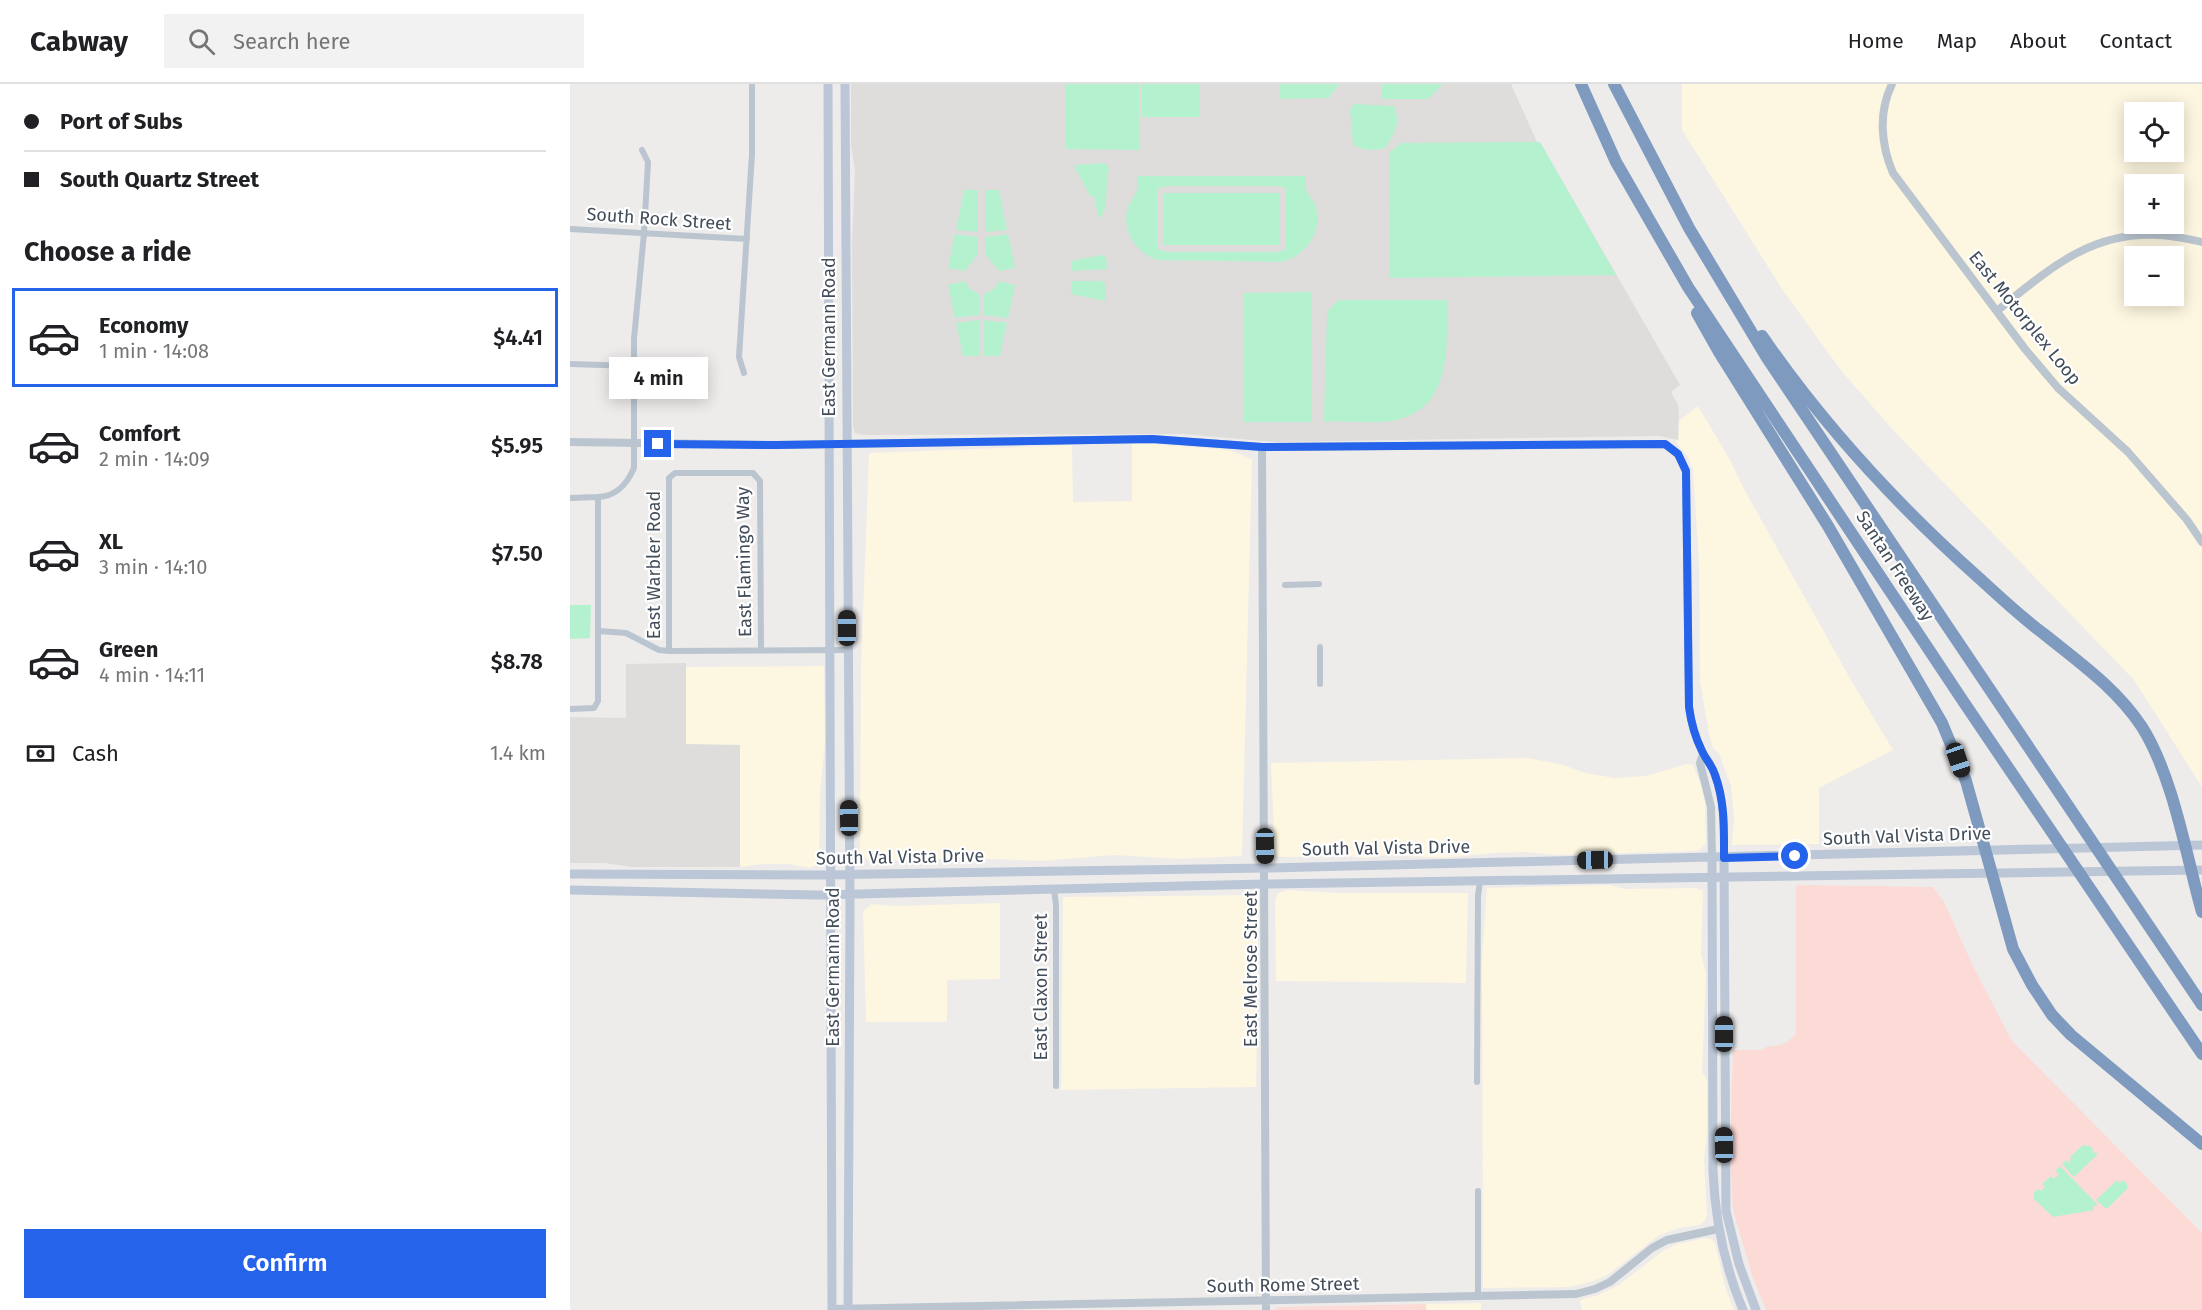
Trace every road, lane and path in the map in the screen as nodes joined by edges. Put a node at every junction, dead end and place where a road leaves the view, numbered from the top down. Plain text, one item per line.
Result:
1 (752, 84) edge
2 (828, 84) edge
3 (845, 84) edge
4 (1581, 84) edge
5 (1614, 84) edge
6 (1892, 84) edge
7 (642, 150) dead end
8 (570, 228) edge
9 (644, 233) junction
10 (747, 239) junction
11 (2202, 242) edge
12 (1688, 287) junction
13 (1737, 310) junction
14 (1998, 310) junction
15 (570, 364) edge
16 (634, 366) junction
17 (744, 373) dead end
18 (570, 442) edge
19 (634, 443) junction
20 (830, 443) junction
21 (847, 443) junction
22 (1262, 447) junction
23 (669, 478) joint
24 (598, 497) junction
25 (570, 498) edge
26 (2202, 542) edge
27 (1319, 584) dead end
28 (1285, 585) dead end
29 (598, 631) junction
30 (1320, 647) dead end
31 (829, 650) junction
32 (847, 650) junction
33 (669, 651) junction
34 (761, 651) junction
35 (1320, 684) dead end
36 (570, 709) edge
37 (1703, 754) junction
38 (2184, 845) junction
39 (2202, 845) edge
40 (1986, 850) junction
41 (1712, 858) junction
42 (1724, 858) junction
43 (1480, 863) junction
44 (1265, 868) junction
45 (2196, 870) edge
46 (1053, 871) junction
47 (570, 874) edge
48 (665, 874) junction
49 (831, 875) junction
50 (849, 875) junction
51 (1993, 875) junction
52 (1712, 877) junction
53 (1724, 877) junction
54 (1480, 881) junction
55 (1266, 884) junction
56 (1054, 889) junction
57 (570, 890) edge
58 (666, 892) junction
59 (831, 894) junction
60 (849, 894) junction
61 (2202, 912) edge
62 (2202, 1005) edge
63 (2202, 1054) edge
64 (1477, 1082) dead end
65 (1056, 1086) dead end
66 (2202, 1144) edge
67 (1478, 1191) dead end
68 (1729, 1226) junction
69 (1718, 1228) junction
70 (1478, 1296) junction
71 (1266, 1301) junction
72 (832, 1309) edge
73 (848, 1309) edge
74 (1266, 1310) edge
75 (1743, 1310) edge
76 (1756, 1310) edge

1 - 10 street
2 - 20 main road, East Germann Road
3 - 21 main road, East Germann Road
4 - 12 highway, Santan Freeway
5 - 13 highway, Santan Freeway
6 - 14 street, East Motorplex Loop
7 - 9 street
8 - 9 street, South Rock Street
9 - 10 street, South Rock Street
9 - 16 street
10 - 17 street
11 - 14 street
12 - 40 highway
12 - 63 highway, Santan Freeway
13 - 38 highway
13 - 62 highway, Santan Freeway
14 - 26 street, East Motorplex Loop
15 - 16 street
16 - 19 street
18 - 19 street
19 - 20 street
19 - 24 street
20 - 21 street
20 - 31 main road, East Germann Road
21 - 22 street
21 - 32 main road, East Germann Road
22 - 37 street
22 - 44 street, East Melrose Street
23 - 33 street, East Warbler Road
23 - 34 street, East Flamingo Way
24 - 25 street
24 - 29 street
27 - 28 street
29 - 33 street
29 - 36 street
30 - 35 street
31 - 32 street
31 - 34 street
31 - 49 main road, East Germann Road
32 - 50 main road, East Germann Road
33 - 34 street
37 - 41 street
37 - 42 street
38 - 39 main road, South Val Vista Drive
38 - 40 main road, South Val Vista Drive
38 - 45 highway
40 - 42 main road, South Val Vista Drive
40 - 51 highway
41 - 42 main road, South Val Vista Drive
41 - 43 main road, South Val Vista Drive
41 - 52 main road
42 - 53 main road
43 - 44 main road, South Val Vista Drive
43 - 54 main road
44 - 46 main road, South Val Vista Drive
44 - 55 street, East Melrose Street
45 - 51 main road, South Val Vista Drive
45 - 61 highway
46 - 50 main road, South Val Vista Drive
46 - 56 main road
47 - 48 main road, South Val Vista Drive
48 - 49 main road, South Val Vista Drive
48 - 58 main road
49 - 50 main road, South Val Vista Drive
49 - 59 main road, East Germann Road
50 - 60 main road, East Germann Road
51 - 53 main road, South Val Vista Drive
51 - 66 highway
52 - 53 main road, South Val Vista Drive
52 - 54 main road, South Val Vista Drive
52 - 69 main road
53 - 68 main road
54 - 55 main road, South Val Vista Drive
54 - 64 street
55 - 56 main road, South Val Vista Drive
55 - 71 street, East Melrose Street
56 - 60 main road, South Val Vista Drive
56 - 65 street, East Claxon Street
57 - 58 main road, South Val Vista Drive
58 - 59 main road, South Val Vista Drive
59 - 60 main road, South Val Vista Drive
59 - 72 main road, East Germann Road
60 - 73 main road, East Germann Road
67 - 70 street
68 - 69 main road
68 - 76 main road
69 - 70 street, South Rome Street
69 - 75 main road
70 - 71 street, South Rome Street
71 - 73 street, South Rome Street
71 - 74 street, East Melrose Street
72 - 73 street, South Rome Street

